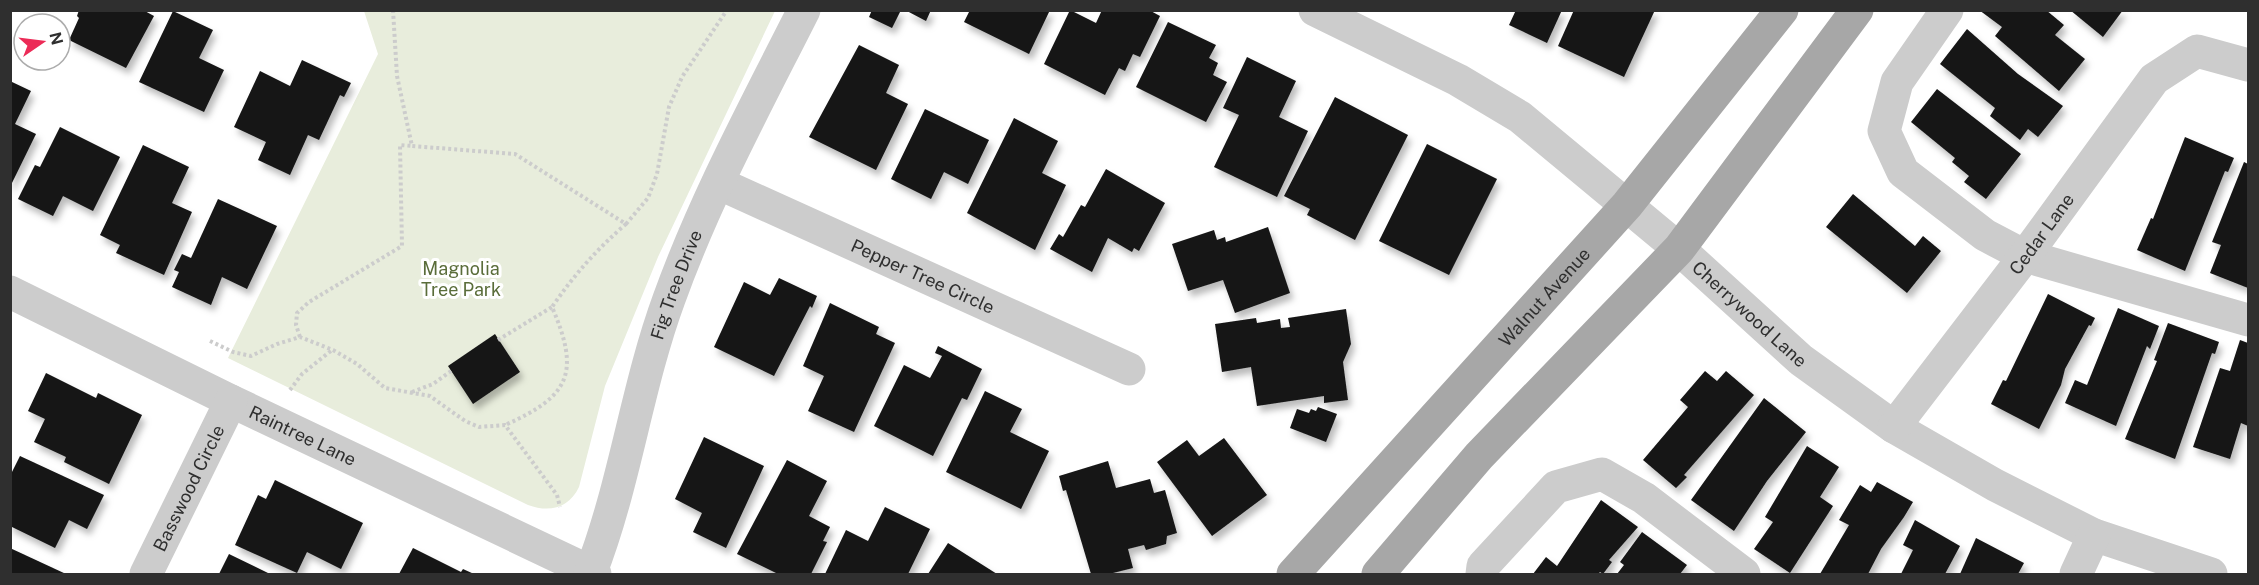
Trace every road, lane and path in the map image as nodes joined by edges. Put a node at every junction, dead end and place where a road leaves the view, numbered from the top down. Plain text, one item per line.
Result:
1 (393, 10) edge
2 (727, 10) edge
3 (804, 10) edge
4 (1315, 10) edge
5 (1782, 10) edge
6 (1857, 10) edge
7 (1947, 10) edge
8 (2248, 64) edge
9 (412, 146) junction
10 (718, 183) junction
11 (1627, 205) junction
12 (626, 224) junction
13 (1679, 249) junction
14 (2025, 256) junction
15 (10, 292) edge
16 (552, 307) junction
17 (2248, 320) edge
18 (300, 337) junction
19 (498, 340) dead end
20 (210, 341) dead end
21 (333, 350) junction
22 (1129, 369) dead end
23 (451, 371) dead end
24 (290, 390) dead end
25 (412, 392) junction
26 (231, 401) junction
27 (505, 425) junction
28 (1894, 427) junction
29 (560, 507) dead end
30 (2094, 535) junction
31 (146, 574) edge
32 (592, 574) edge
33 (1293, 574) edge
34 (1378, 574) edge
35 (1482, 574) edge
36 (1744, 574) edge
37 (2076, 574) edge
38 (2211, 574) edge

1 - 9 path
2 - 12 path
3 - 10 street, Fig Tree Drive
4 - 11 street, Cherrywood Lane
5 - 11 main road, Walnut Avenue
6 - 13 main road
7 - 14 street
8 - 14 street, Cedar Lane
9 - 12 path
9 - 18 path
10 - 22 street, Pepper Tree Circle
10 - 32 street, Fig Tree Drive
11 - 13 street, Cherrywood Lane
11 - 33 main road, Walnut Avenue
12 - 16 path
13 - 28 street, Cherrywood Lane
13 - 34 main road
14 - 17 street
14 - 28 street, Cedar Lane
15 - 26 street, Raintree Lane
16 - 19 path
16 - 27 path
18 - 20 path
18 - 21 path
21 - 24 path
21 - 25 path
23 - 25 path
25 - 27 path
26 - 31 street, Basswood Circle
26 - 32 street, Raintree Lane
27 - 29 path
28 - 30 street, Cherrywood Lane
30 - 37 street
30 - 38 street, Cherrywood Lane
35 - 36 street

